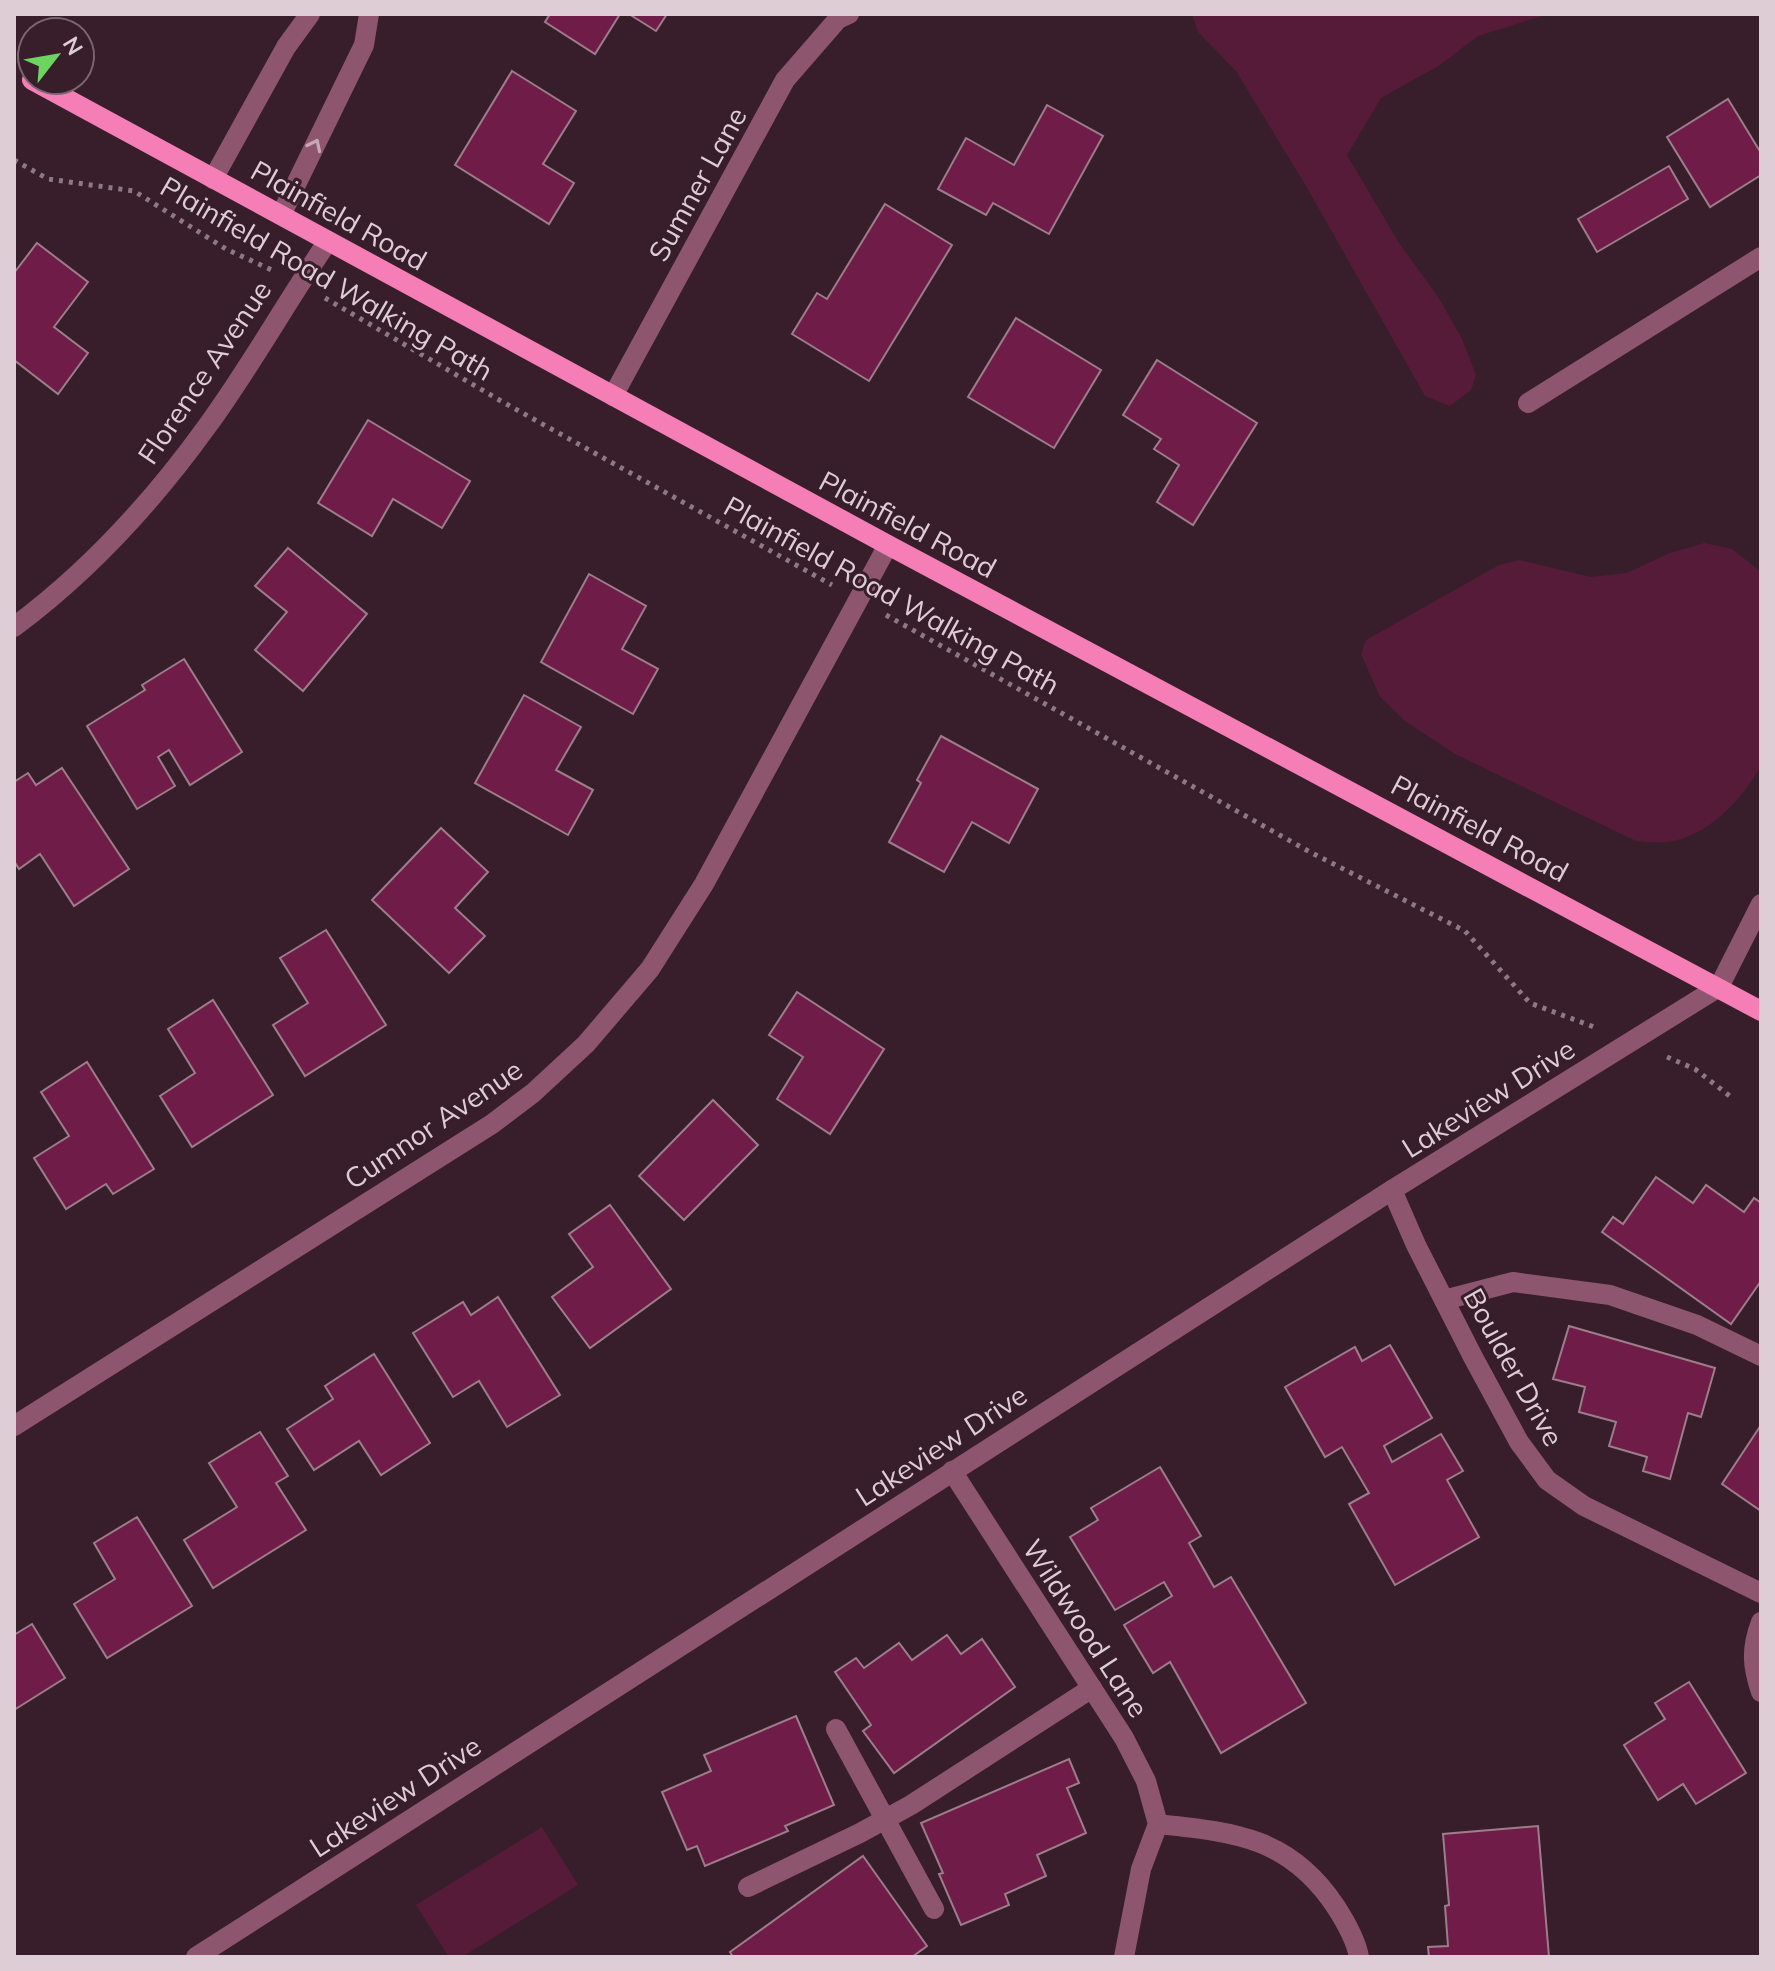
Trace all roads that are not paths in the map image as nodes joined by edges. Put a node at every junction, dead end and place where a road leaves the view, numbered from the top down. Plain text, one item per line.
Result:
1 (310, 14) edge
2 (369, 14) edge
3 (849, 14) edge
4 (61, 96) edge
5 (213, 179) junction
6 (281, 215) junction
7 (328, 241) junction
8 (1761, 257) edge
9 (613, 396) junction
10 (1528, 403) dead end
11 (888, 545) junction
12 (14, 627) edge
13 (1761, 904) edge
14 (1719, 987) junction
15 (1761, 1011) edge
16 (1392, 1190) junction
17 (1444, 1300) junction
18 (1761, 1356) edge
19 (14, 1426) edge
20 (952, 1471) junction
21 (1761, 1593) edge
22 (1761, 1622) edge
23 (1092, 1688) junction
24 (1761, 1692) edge
25 (836, 1729) dead end
26 (885, 1820) junction
27 (1158, 1824) junction
28 (748, 1887) dead end
29 (934, 1909) dead end
30 (196, 1957) edge
31 (1124, 1957) edge
32 (1359, 1957) edge

1 - 5 street
6 -> 2 street
3 - 9 street, Sumner Lane
4 - 5 main road, Plainfield Road
5 - 6 main road, Plainfield Road
6 - 7 main road, Plainfield Road
7 - 9 main road, Plainfield Road
7 - 12 street, Florence Avenue
8 - 10 street
9 - 11 main road, Plainfield Road
11 - 14 main road, Plainfield Road
11 - 19 street, Cumnor Avenue
13 - 14 street
14 - 15 main road, Plainfield Road
14 - 16 street, Lakeview Drive
16 - 17 street, Boulder Drive
16 - 20 street, Lakeview Drive
17 - 18 street
17 - 21 street, Boulder Drive
20 - 23 street, Wildwood Lane
20 - 30 street, Lakeview Drive
22 - 24 street
23 - 26 street
23 - 27 street, Wildwood Lane
25 - 26 street
26 - 28 street
26 - 29 street
27 - 31 street
27 - 32 street

